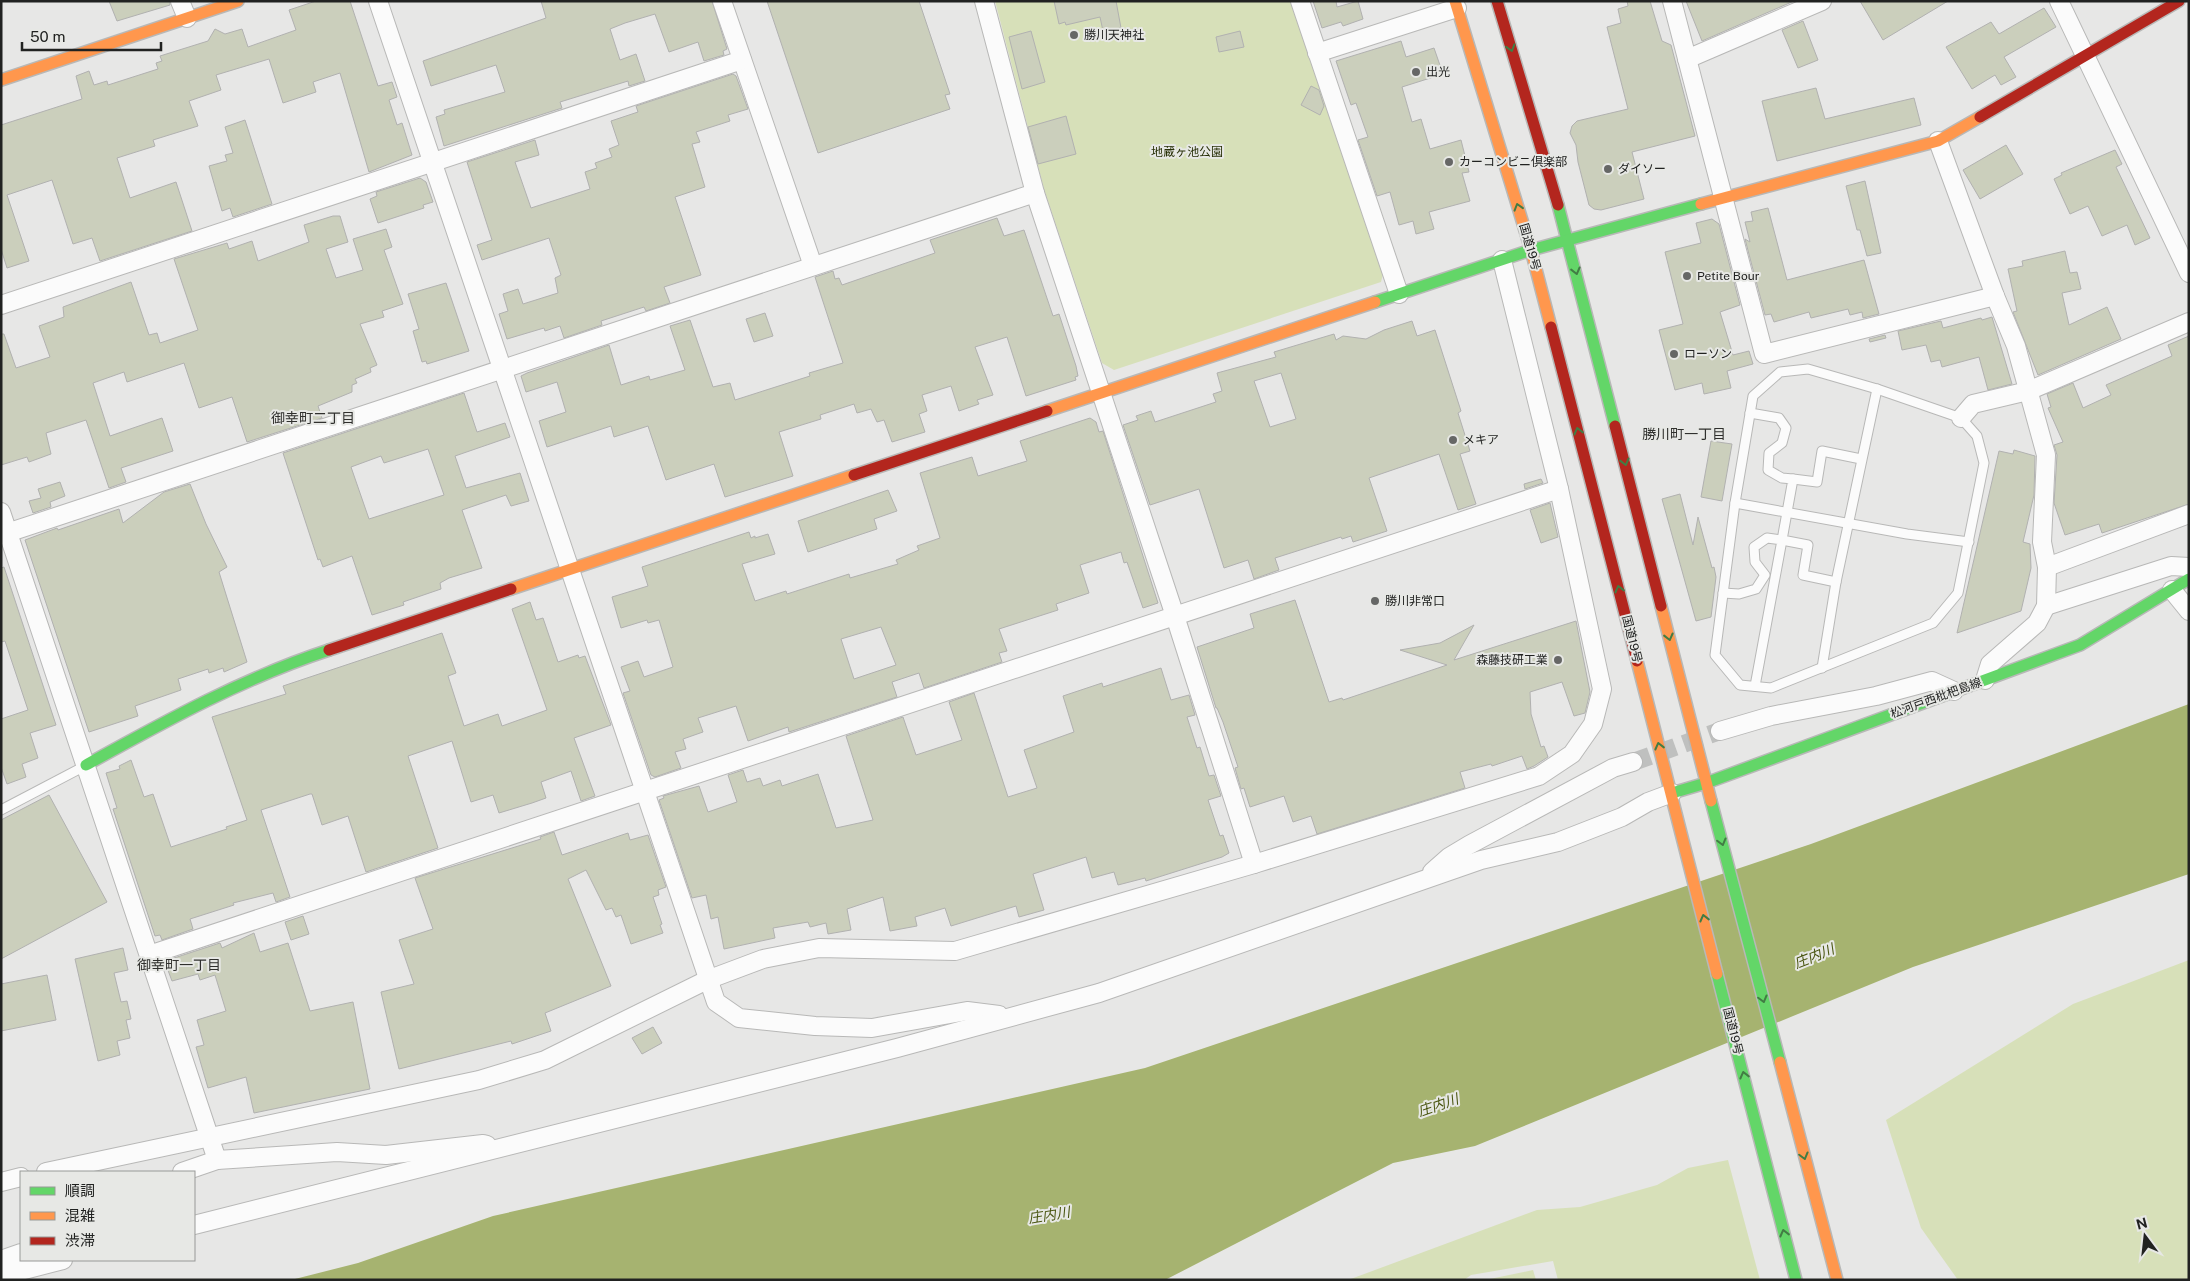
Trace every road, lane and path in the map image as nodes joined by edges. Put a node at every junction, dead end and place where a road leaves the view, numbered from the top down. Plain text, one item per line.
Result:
1 (180, 1) edge
2 (238, 1) edge
3 (378, 1) edge
4 (722, 1) edge
5 (984, 1) edge
6 (1300, 1) edge
7 (1497, 1) edge
8 (1672, 1) edge
9 (1822, 1) edge
10 (2059, 1) edge
11 (2179, 1) edge
12 (1456, 5) edge
13 (187, 18) junction
14 (1317, 53) junction
15 (2085, 56) junction
16 (1687, 59) junction
17 (742, 60) junction
18 (1, 80) edge
19 (1938, 141) junction
20 (432, 163) junction
21 (1035, 193) junction
22 (1722, 198) junction
23 (1568, 239) junction
24 (1531, 250) junction
25 (1502, 260) junction
26 (813, 266) junction
27 (2189, 273) edge
28 (1399, 294) junction
29 (1995, 296) junction
30 (1, 305) edge
31 (2189, 322) edge
32 (501, 370) junction
33 (1877, 389) junction
34 (2028, 391) junction
35 (1100, 392) junction
36 (1750, 413) junction
37 (1961, 418) junction
38 (1861, 459) junction
39 (1793, 479) junction
40 (1559, 488) junction
41 (1735, 503) junction
42 (1, 512) edge
43 (1786, 512) junction
44 (2189, 514) edge
45 (1849, 522) junction
46 (5, 534) edge
47 (1782, 540) junction
48 (1968, 542) junction
49 (2047, 567) junction
50 (2189, 567) edge
51 (569, 568) junction
52 (2189, 579) edge
53 (1836, 582) junction
54 (2172, 590) junction
55 (1723, 593) junction
56 (2046, 606) junction
57 (2189, 611) edge
58 (1176, 616) junction
59 (1822, 668) junction
60 (1985, 680) junction
61 (1755, 686) junction
62 (1954, 691) junction
63 (1720, 731) tunnel mouth
64 (1633, 762) tunnel mouth
65 (86, 765) junction
66 (1706, 783) junction
67 (644, 793) junction
68 (1673, 798) junction
69 (1, 810) edge
70 (1254, 864) junction
71 (1424, 879) junction
72 (149, 955) junction
73 (707, 980) junction
74 (1010, 1016) junction
75 (210, 1138) junction
76 (500, 1149) junction
77 (217, 1160) junction
78 (51, 1171) edge
79 (185, 1171) edge
80 (20, 1177) edge
81 (1, 1182) edge
82 (195, 1225) edge
83 (20, 1253) edge
84 (1, 1260) edge
85 (59, 1261) edge
86 (1, 1276) edge
87 (1796, 1280) edge
88 (1837, 1280) edge

1 - 13 street
2 - 13 main road
3 - 20 street
4 - 17 street
5 - 21 street
6 - 14 street
7 -> 23 main road
8 - 16 street
9 - 16 street
10 - 15 street
11 - 15 main road
12 - 14 street
24 -> 12 main road, 国道19号
13 - 18 main road
14 - 28 street
15 - 19 main road
15 - 27 street
16 - 22 street
17 - 20 street
17 - 26 street
19 - 22 main road
19 - 29 street
20 - 30 street
20 - 32 street
21 - 26 street
21 - 35 street
22 - 23 main road
22 - 29 street
23 - 24 main road
23 -> 66 main road
24 - 25 main road
68 -> 24 main road, 国道19号
25 - 28 main road
25 - 40 street
26 - 32 street
28 - 35 main road
29 - 34 street
31 - 34 street
32 - 46 street
32 - 51 street
33 - 36 lane
33 - 37 lane
33 - 38 lane
34 - 37 street
34 - 49 street
35 - 51 main road
35 - 58 street
36 - 39 lane
36 - 41 lane
37 - 48 lane
38 - 39 lane
38 - 45 lane
39 - 43 lane
40 - 58 street
40 - 70 street
41 - 43 lane
41 - 55 lane
42 - 46 street
43 - 45 lane
43 - 47 lane
44 - 49 street
45 - 48 lane
45 - 53 lane
46 - 65 street
47 - 53 lane
47 - 55 lane
47 - 61 lane
48 - 59 lane
49 - 56 street
50 - 56 street
51 - 65 main road
51 - 67 street
52 - 54 main road, 松河戸西枇杷島線
53 - 59 lane
54 - 57 street
54 - 60 main road, 松河戸西枇杷島線
55 - 61 lane
56 - 60 street
58 - 67 street
58 - 70 street
59 - 61 lane
60 - 62 main road, 松河戸西枇杷島線
62 - 63 street
62 - 66 main road, 松河戸西枇杷島線
64 - 71 street
65 - 69 lane
65 - 72 street
66 - 68 main road, 松河戸西枇杷島線
66 -> 88 main road
67 - 72 street
67 - 73 street
68 - 71 street
87 -> 68 main road, 国道19号
70 - 73 street
71 - 74 street
72 - 75 street
73 - 74 street
73 - 75 street
74 - 76 street
75 - 77 street
75 - 78 street
76 - 77 street
76 - 82 street
77 - 79 street
80 - 81 street
83 - 84 street
85 - 86 street

